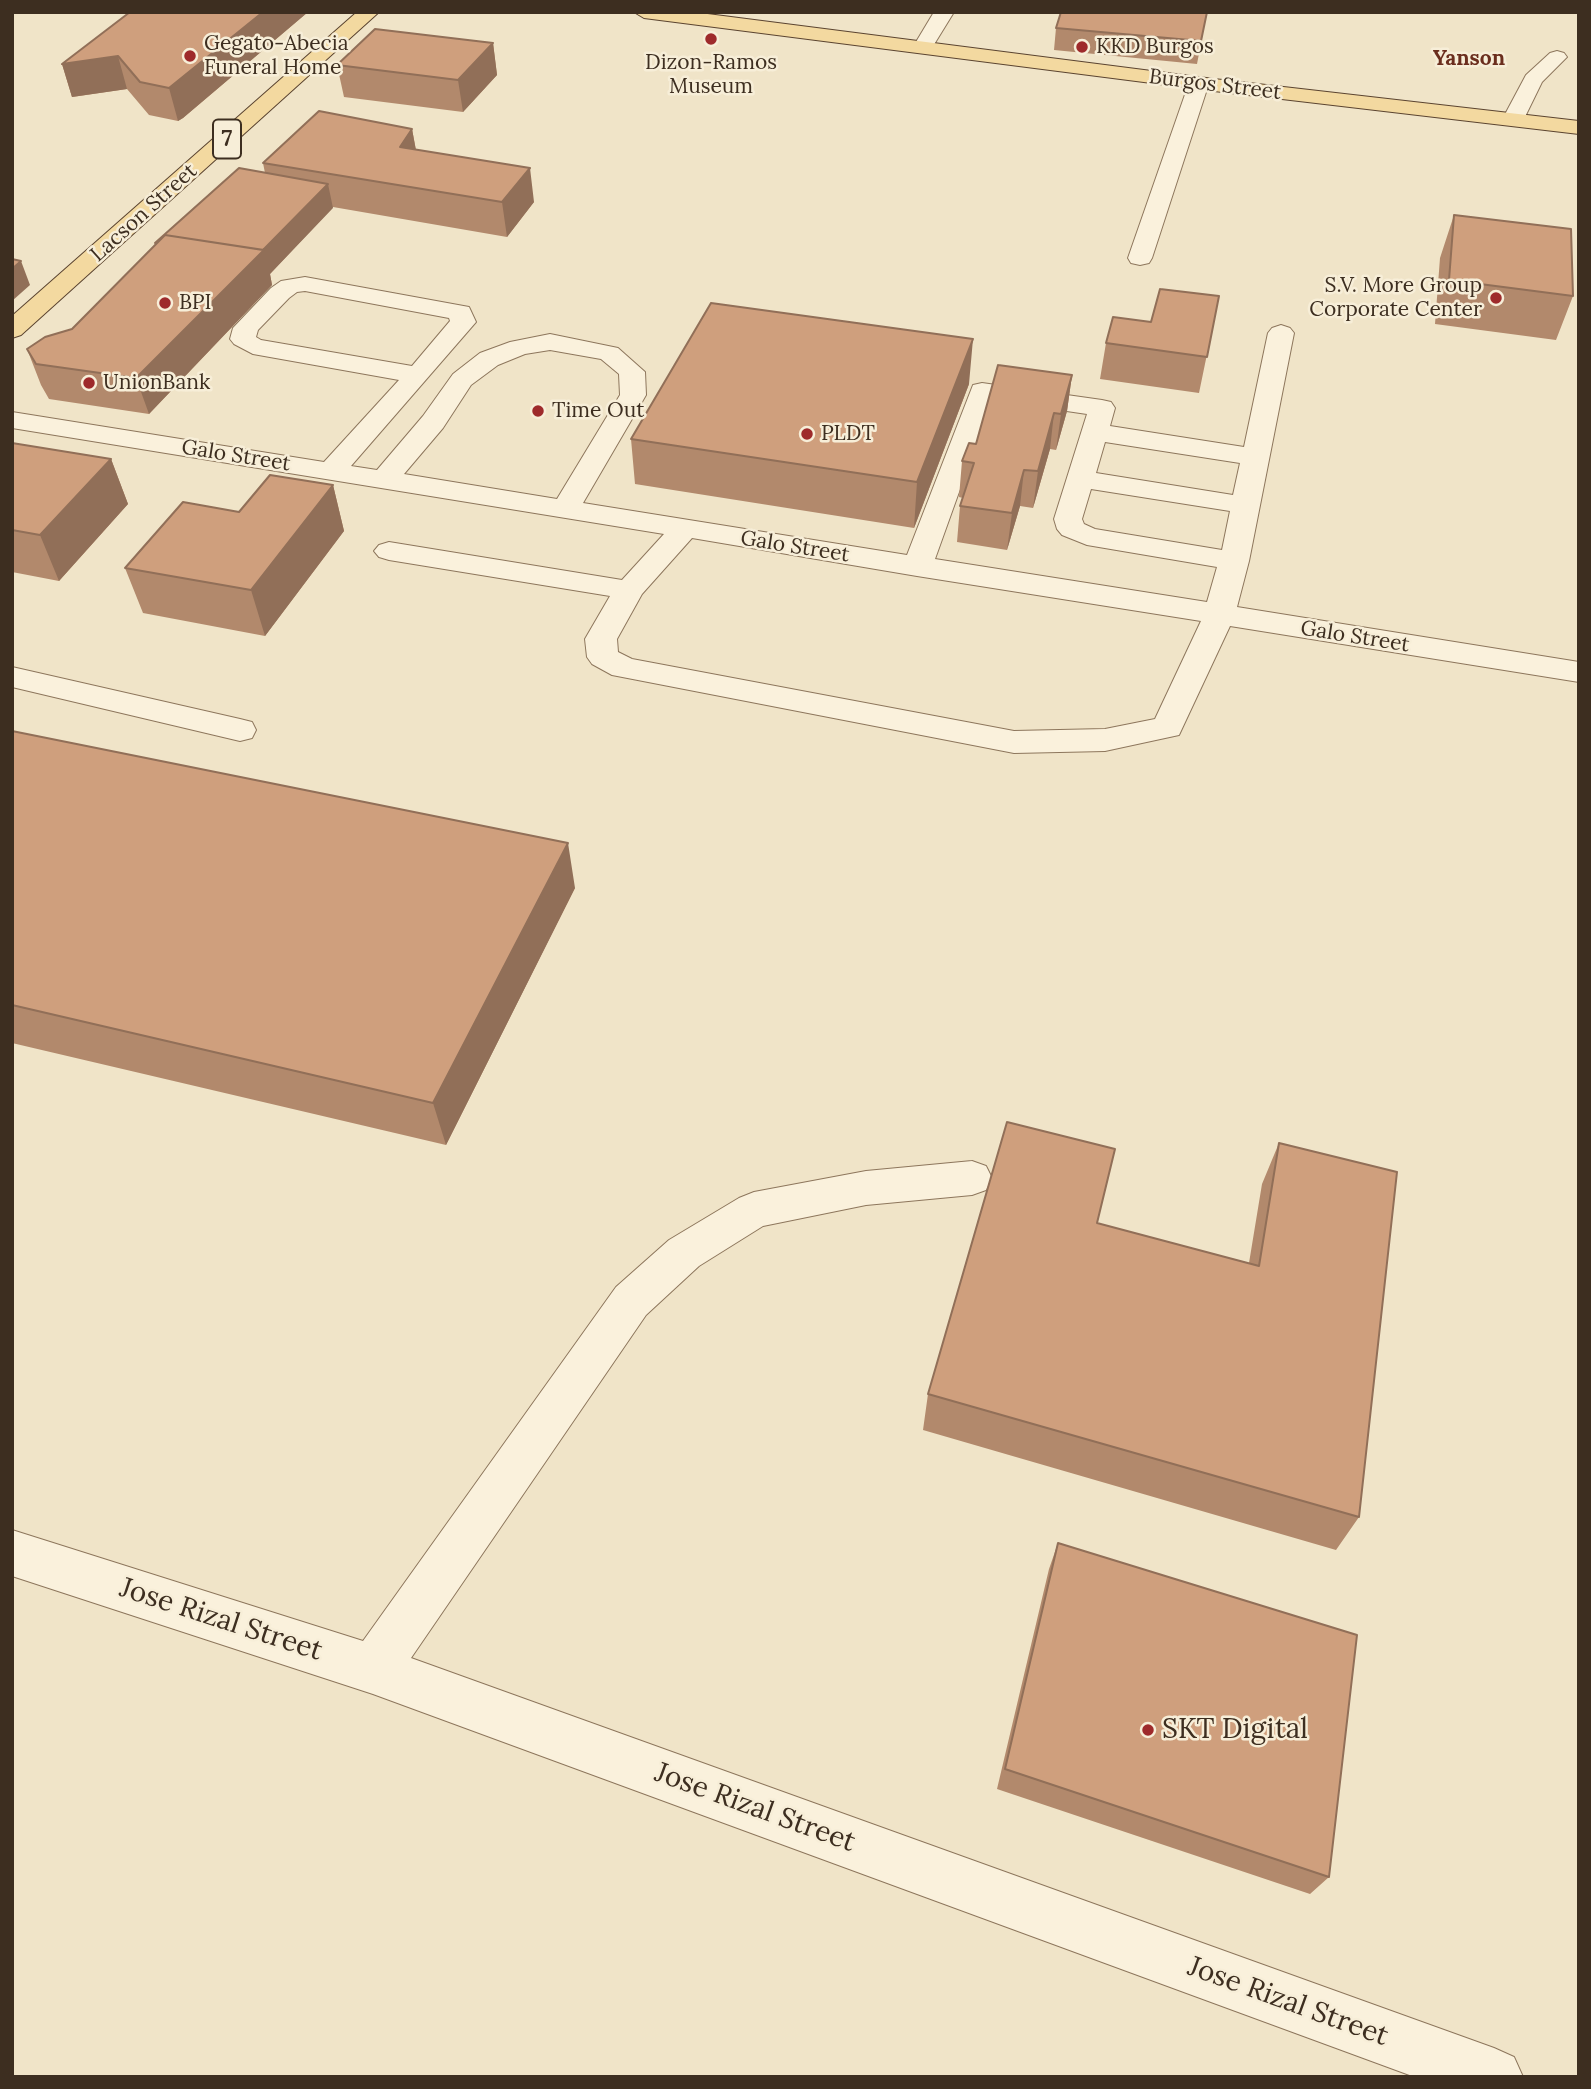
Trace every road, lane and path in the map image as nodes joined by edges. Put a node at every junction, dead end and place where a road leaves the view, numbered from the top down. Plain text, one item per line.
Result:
1 (369, 12) edge
2 (644, 12) edge
3 (944, 12) edge
4 (923, 47) junction
5 (1557, 57) dead end
6 (1199, 83) junction
7 (1513, 120) junction
8 (1579, 128) edge
9 (1140, 258) dead end
10 (12, 330) edge
11 (1281, 333) dead end
12 (418, 375) junction
13 (12, 420) edge
14 (1094, 432) junction
15 (1255, 457) junction
16 (331, 471) junction
17 (385, 479) junction
18 (1080, 479) junction
19 (1245, 505) junction
20 (565, 510) junction
21 (685, 529) junction
22 (389, 551) dead end
23 (1234, 561) junction
24 (917, 568) junction
25 (629, 590) junction
26 (1219, 616) junction
27 (1579, 672) edge
28 (12, 677) edge
29 (240, 730) dead end
30 (972, 1178) dead end
31 (12, 1553) edge
32 (373, 1670) junction
33 (1494, 2077) edge

1 - 10 main road, Lacson Street / 7
2 - 4 main road, Burgos Street
3 - 4 street
4 - 6 main road, Burgos Street
5 - 7 street
6 - 7 main road, Burgos Street
6 - 9 street
7 - 8 main road, Burgos Street
11 - 15 street
12 - 12 street
12 - 16 street
13 - 16 street, Galo Street
14 - 15 street
14 - 18 street
14 - 24 street
15 - 19 street
16 - 17 street, Galo Street
17 - 20 street, Galo Street
17 - 20 street
18 - 19 street
18 - 23 street
19 - 23 street
20 - 21 street, Galo Street
21 - 24 street, Galo Street
21 - 25 street
22 - 25 street
23 - 26 street
24 - 26 street, Galo Street
25 - 26 street
26 - 27 street, Galo Street
28 - 29 street
30 - 32 street
31 - 32 street, Jose Rizal Street
32 - 33 street, Jose Rizal Street

